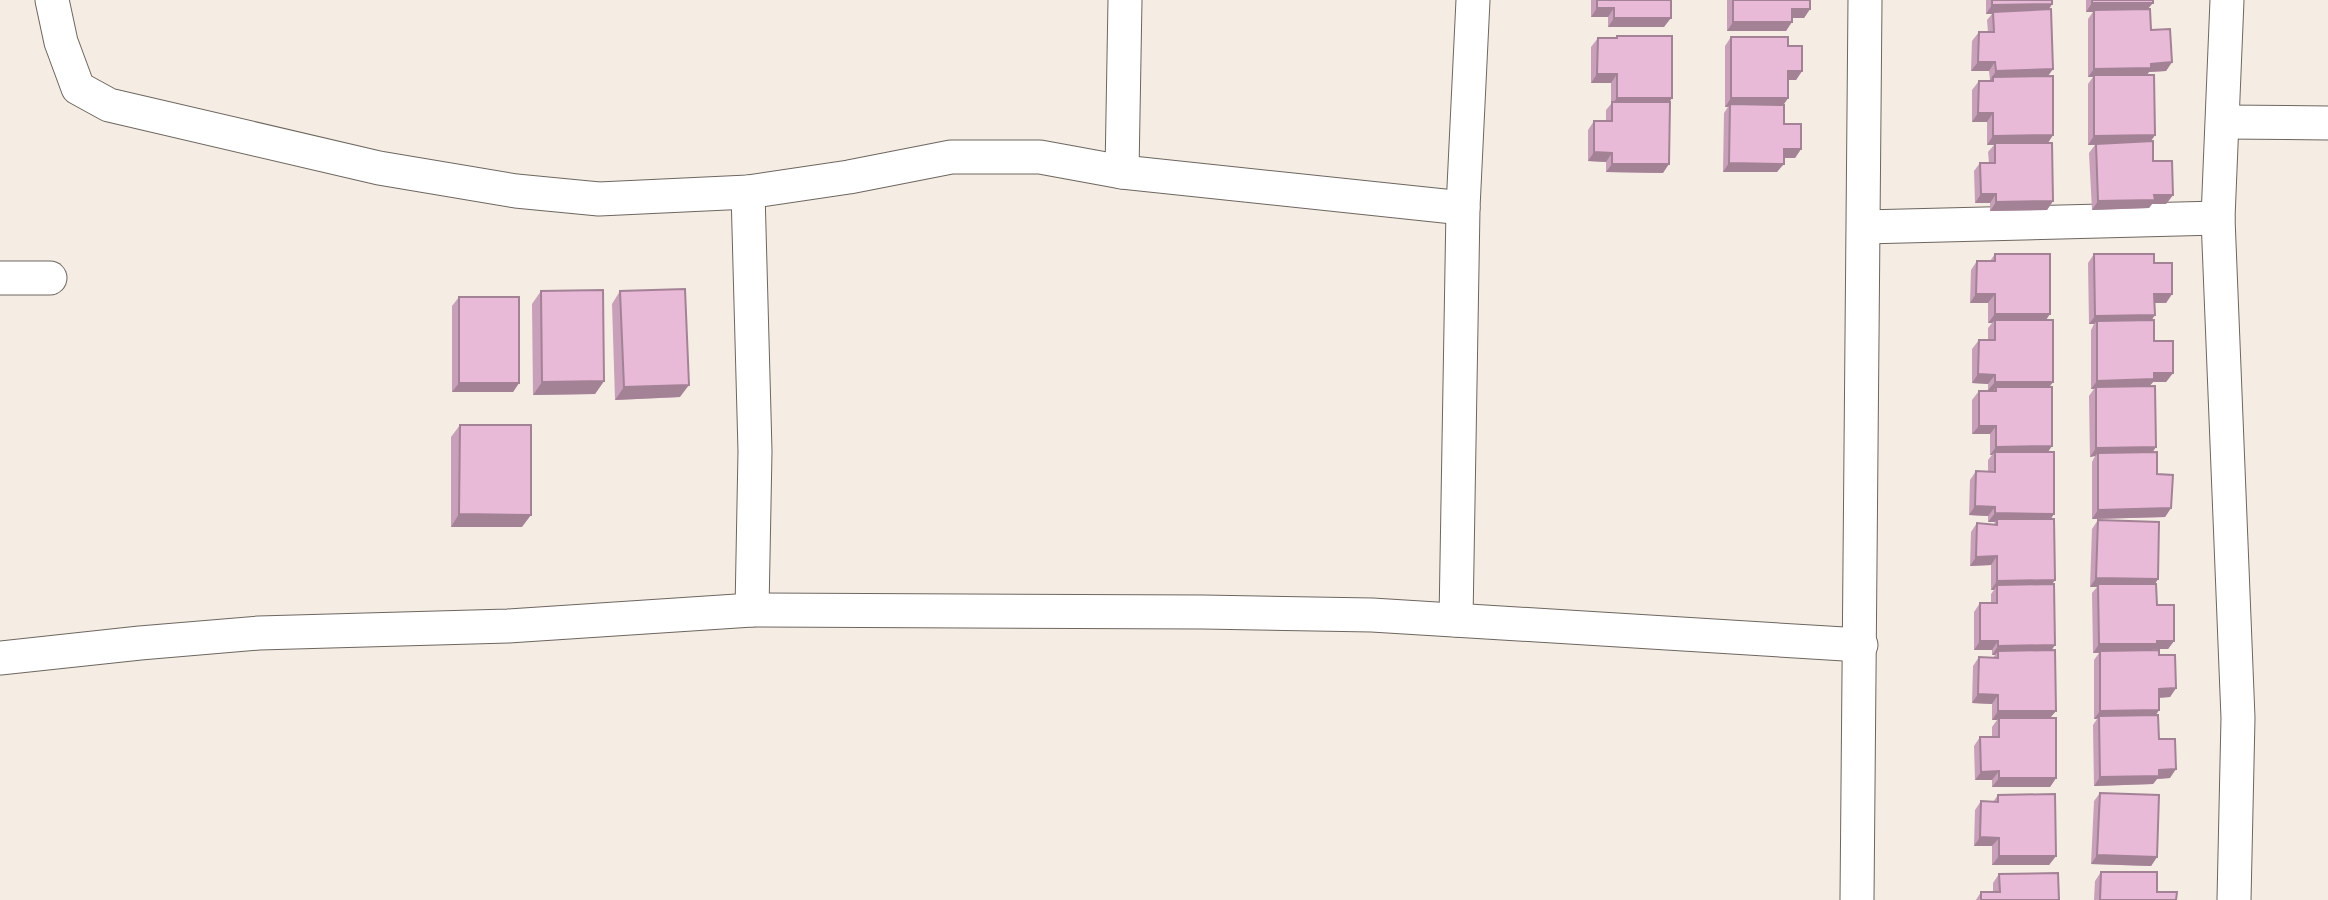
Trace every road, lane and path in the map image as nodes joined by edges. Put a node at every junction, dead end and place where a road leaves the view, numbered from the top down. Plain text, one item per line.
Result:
1 (52, 0) edge
2 (1125, 0) edge
3 (1473, 0) edge
4 (1866, 0) edge
5 (2228, 0) edge
6 (2223, 122) junction
7 (2328, 123) edge
8 (1122, 173) junction
9 (748, 192) junction
10 (1463, 208) junction
11 (2218, 218) junction
12 (1864, 227) junction
13 (0, 278) edge
14 (50, 278) dead end
15 (752, 610) junction
16 (1456, 620) junction
17 (1861, 645) junction
18 (0, 658) edge
19 (1857, 900) edge
20 (2234, 900) edge

1 - 9 street
2 - 8 street
3 - 10 street
4 - 12 street
5 - 6 street
6 - 7 street
6 - 11 street
8 - 9 street
8 - 10 street
9 - 15 street
10 - 16 street
11 - 12 street
11 - 20 street
12 - 17 street
13 - 14 street
15 - 16 street
15 - 18 street
16 - 17 street
17 - 19 street

